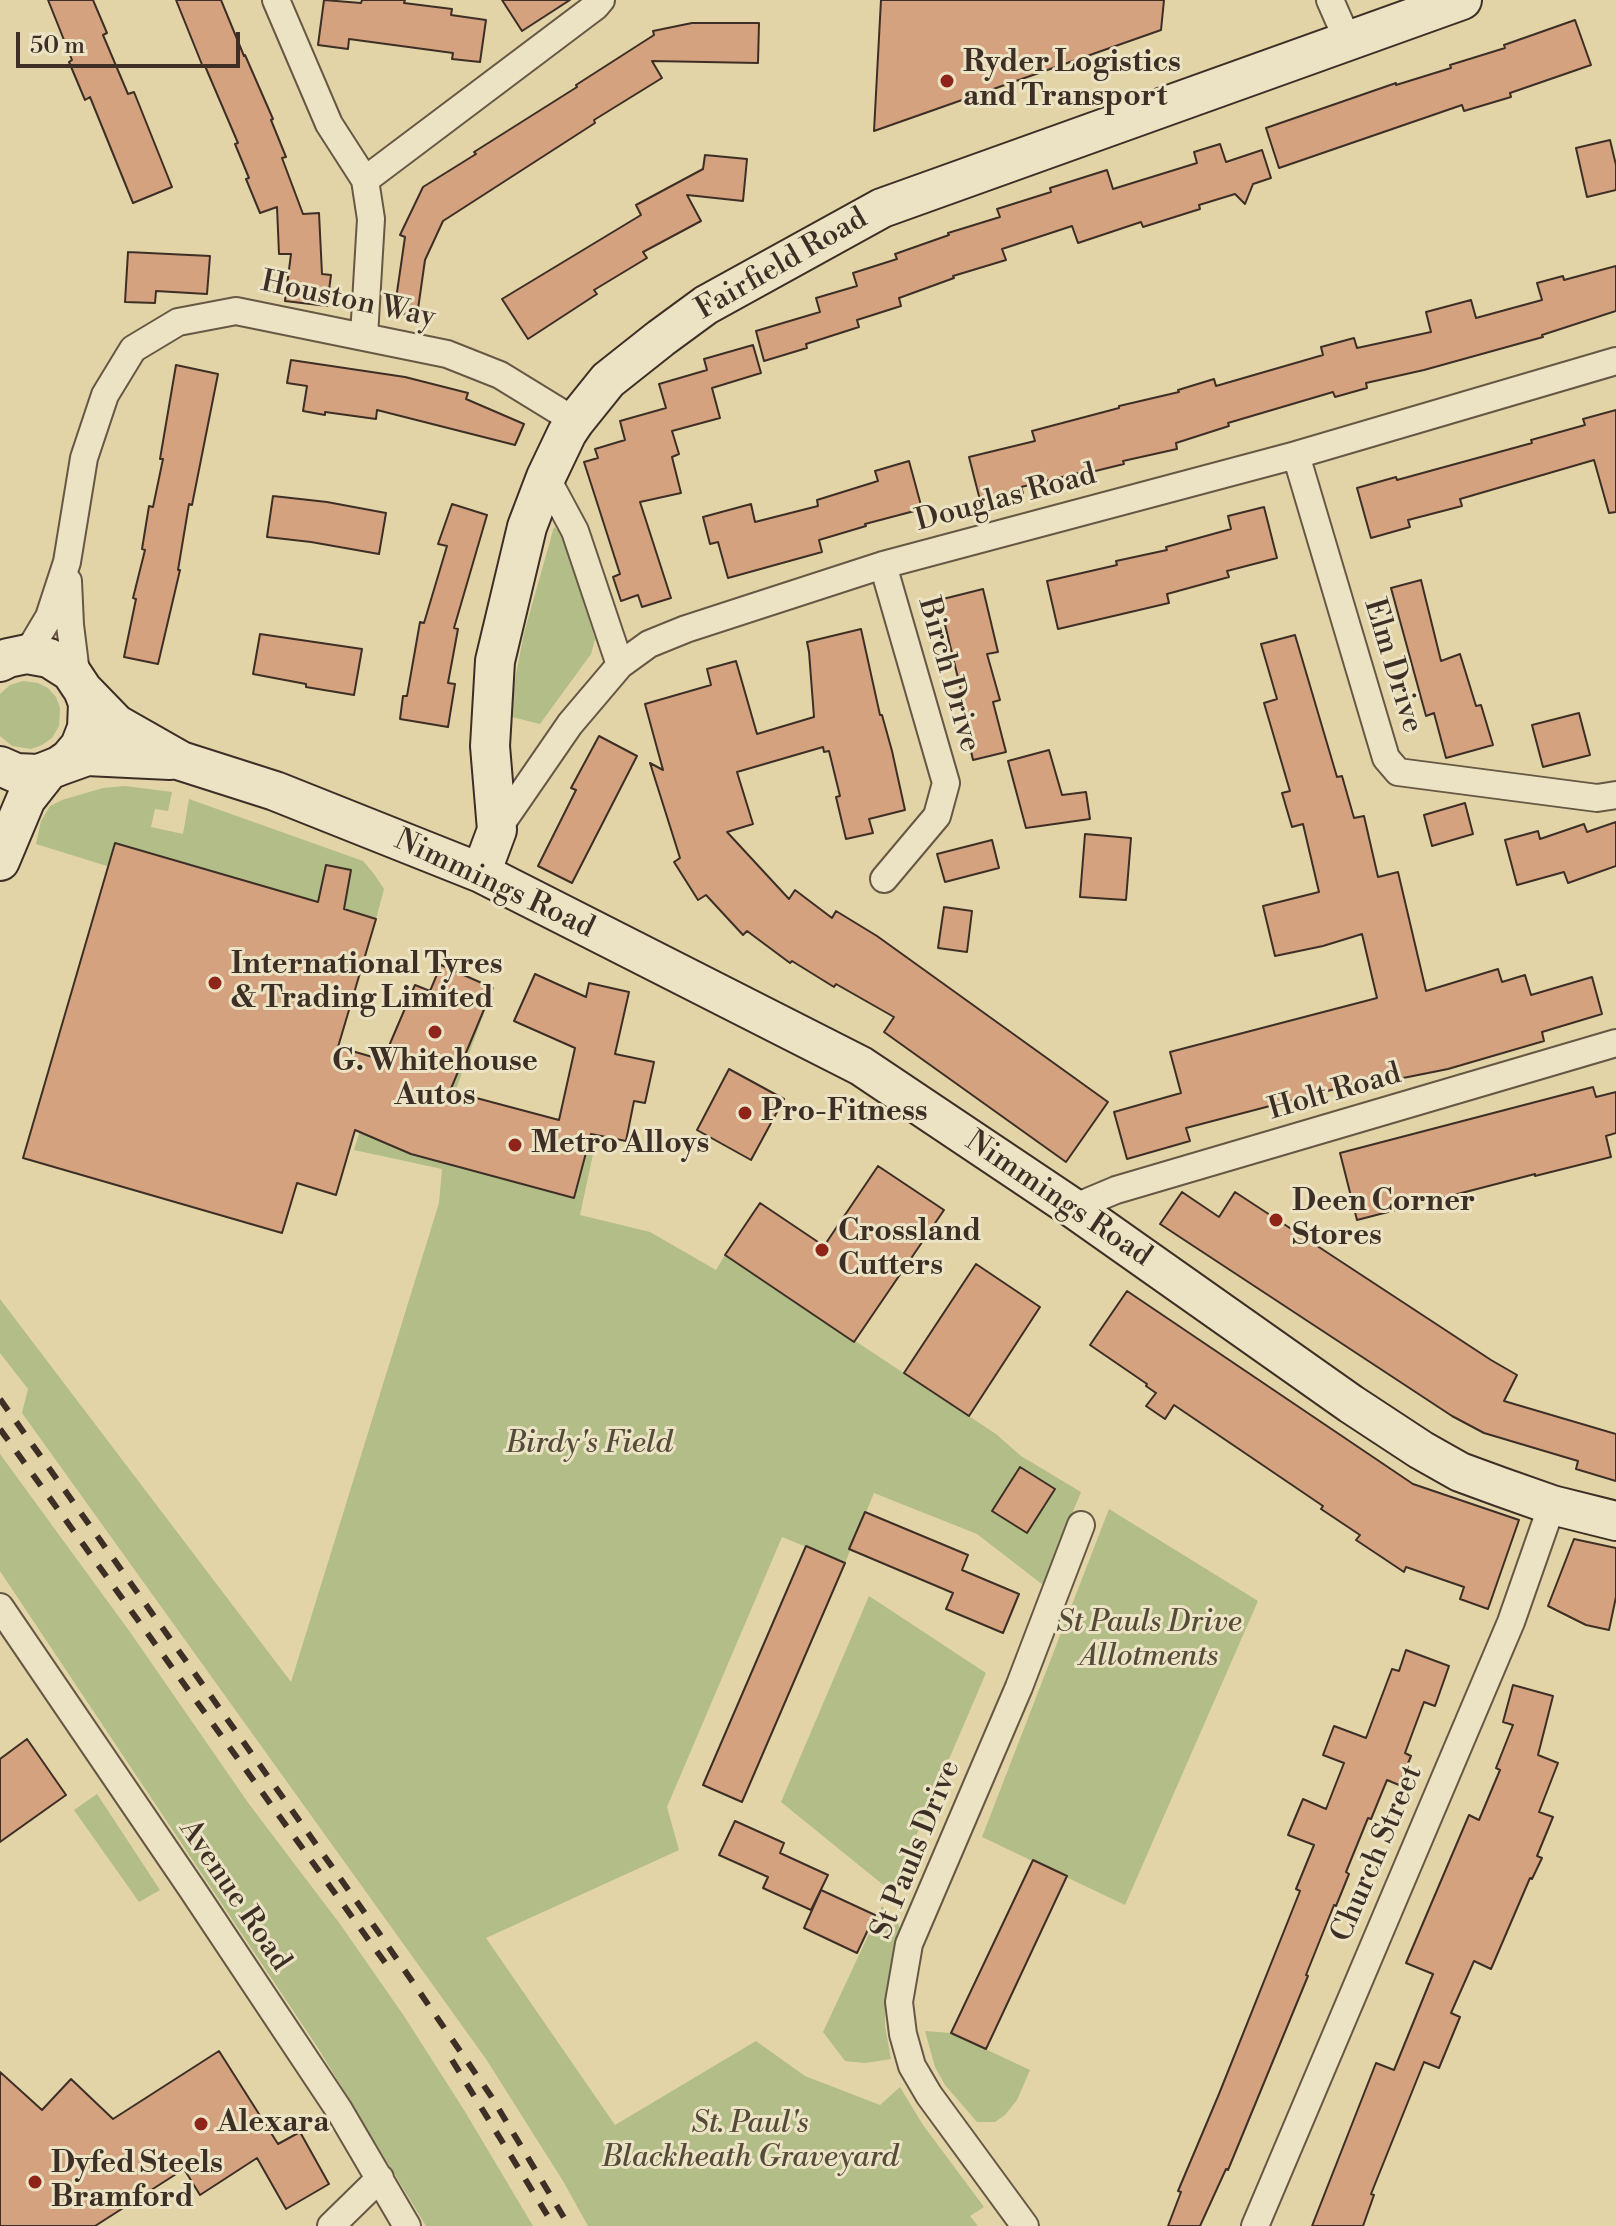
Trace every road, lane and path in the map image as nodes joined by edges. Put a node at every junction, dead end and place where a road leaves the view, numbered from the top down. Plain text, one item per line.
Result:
1 (276, 0) edge
2 (601, 0) edge
3 (1330, 0) edge
4 (1462, 0) edge
5 (1348, 41) junction
6 (365, 180) junction
7 (364, 336) junction
8 (1616, 361) edge
9 (575, 421) junction
10 (1296, 455) junction
11 (546, 477) junction
12 (67, 562) junction
13 (883, 565) junction
14 (9, 657) edge
15 (620, 665) junction
16 (80, 685) junction
17 (181, 761) junction
18 (0, 766) edge
19 (53, 768) junction
20 (1616, 795) edge
21 (497, 830) junction
22 (0, 861) edge
23 (481, 873) junction
24 (884, 879) dead end
25 (1616, 1043) edge
26 (1073, 1208) junction
27 (1552, 1505) junction
28 (1616, 1521) edge
29 (1081, 1525) dead end
30 (0, 1607) edge
31 (380, 2178) junction
32 (331, 2226) edge
33 (407, 2226) edge
34 (1025, 2226) edge
35 (1255, 2226) edge

1 - 6 street
2 - 6 street
3 - 5 street
4 - 5 main road, Fairfield Road
5 - 9 main road, Fairfield Road
6 - 7 street
7 - 9 street, Houston Way
7 - 12 street, Houston Way
8 - 10 street, Douglas Road
9 - 11 main road, Fairfield Road
10 - 13 street, Douglas Road
10 - 20 street, Elm Drive
11 - 15 street
11 - 21 main road, Fairfield Road
12 - 14 street, Houston Way
12 - 16 street, Houston Way
13 - 15 street, Douglas Road
13 - 24 street, Birch Drive
14 - 16 main road, Nimmings Road
15 - 21 street, Douglas Road
16 - 17 main road, Nimmings Road
16 - 19 main road
17 - 19 main road, Nimmings Road
17 - 23 main road, Nimmings Road
18 - 19 main road, Nimmings Road
19 - 22 main road
21 - 23 main road, Fairfield Road
23 - 26 main road, Nimmings Road
25 - 26 street, Holt Road
26 - 27 main road, Nimmings Road
27 - 28 main road, Nimmings Road
27 - 35 street, Church Street
29 - 34 street, St Pauls Drive
30 - 31 street, Avenue Road
31 - 32 street
31 - 33 street, Avenue Road

